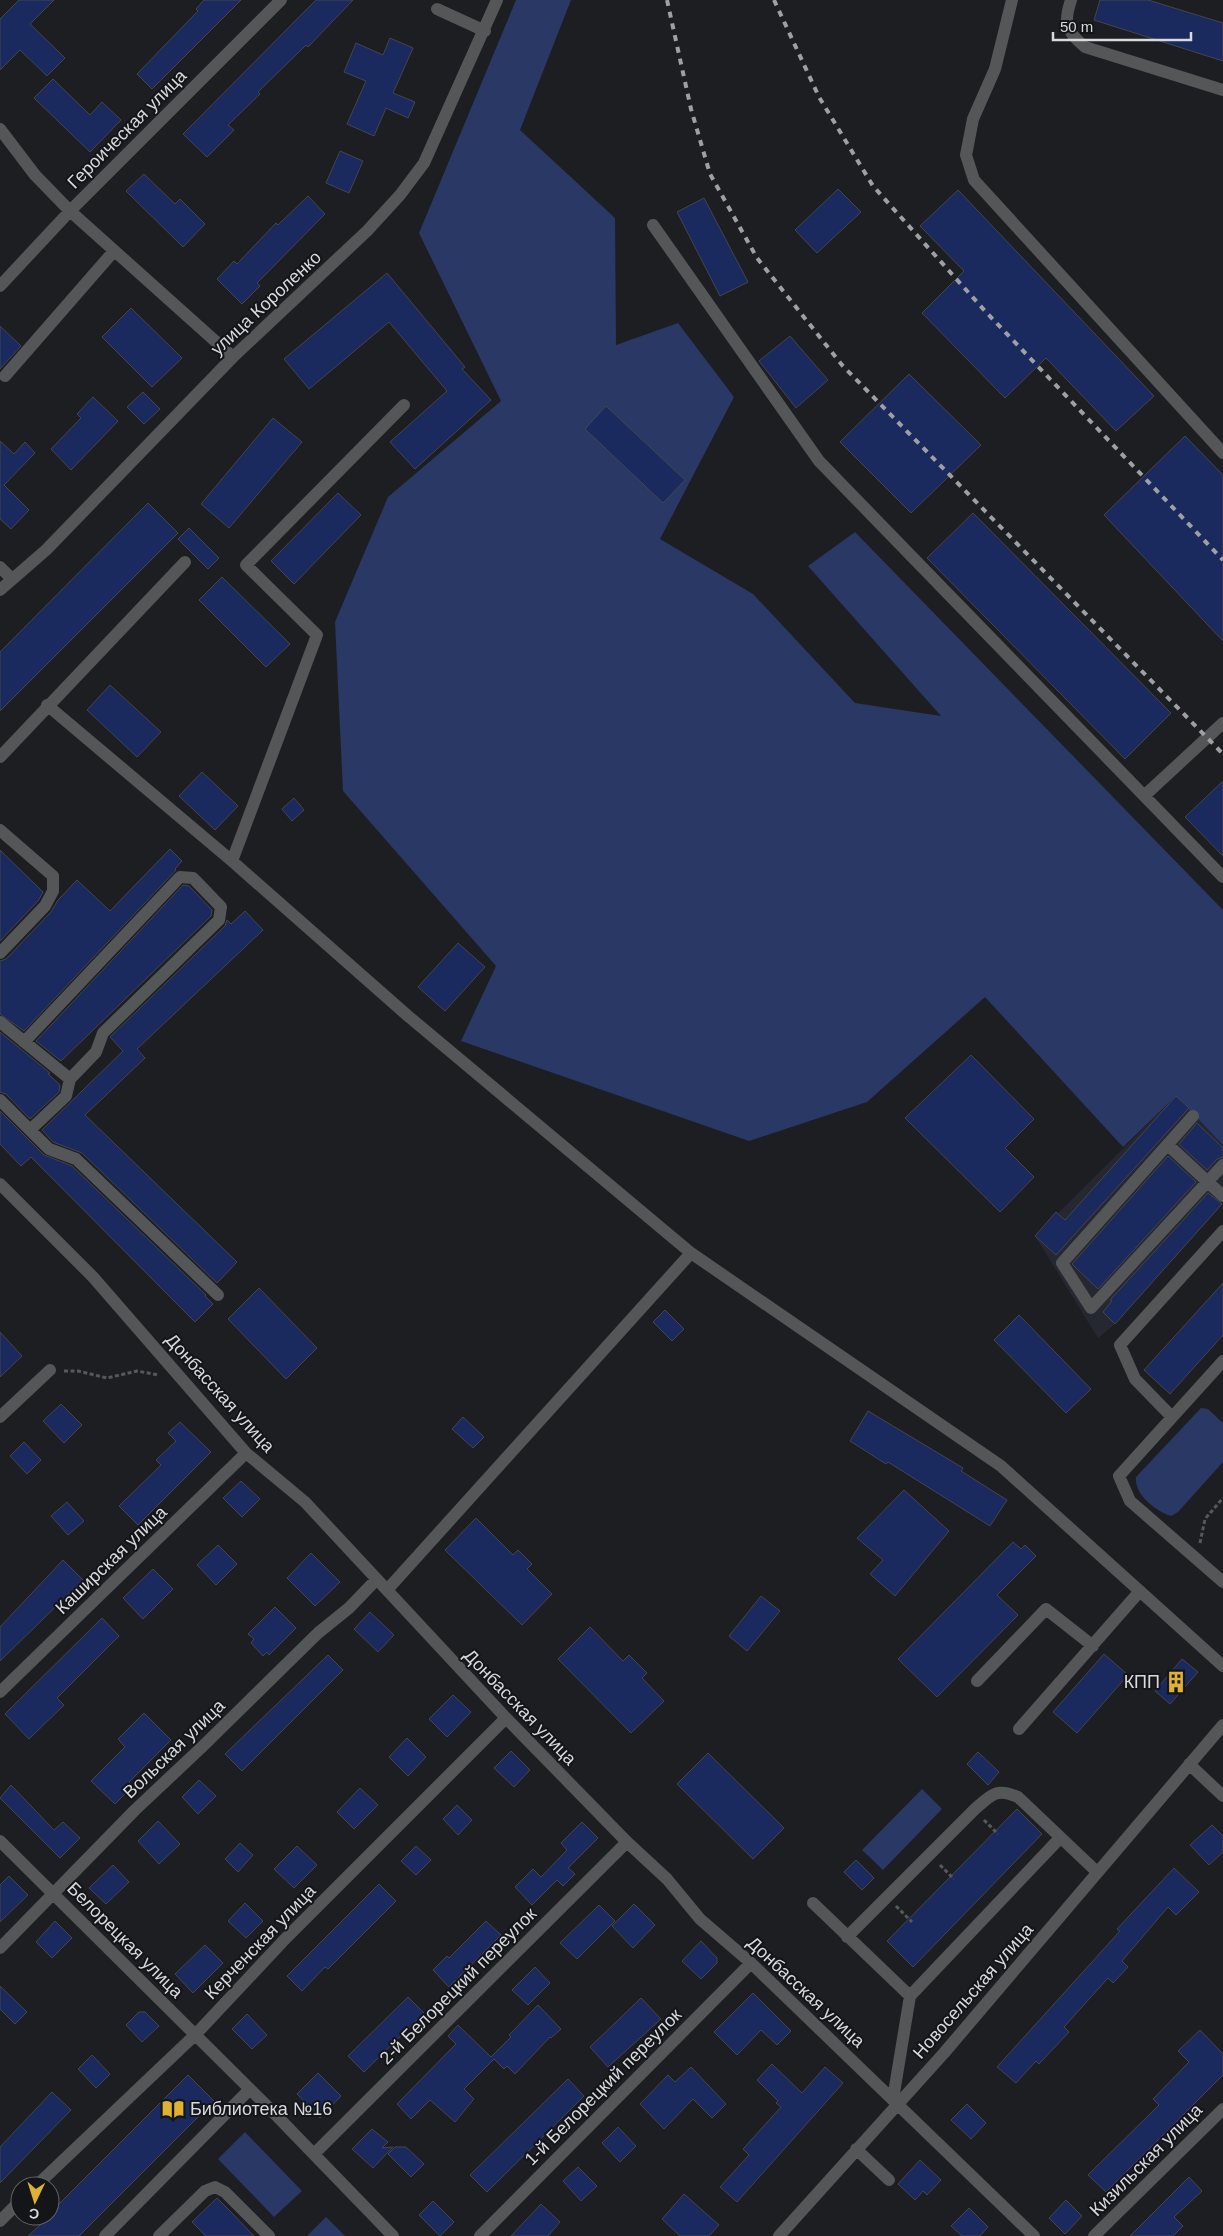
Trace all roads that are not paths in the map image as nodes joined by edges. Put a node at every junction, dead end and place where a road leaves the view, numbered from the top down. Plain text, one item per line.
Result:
1 (281, 0) edge
2 (497, 0) edge
3 (1012, 0) edge
4 (1071, 0) edge
5 (437, 9) dead end
6 (485, 31) junction
7 (1223, 90) edge
8 (0, 128) edge
9 (70, 211) junction
10 (653, 224) dead end
11 (114, 251) junction
12 (0, 286) edge
13 (233, 357) junction
14 (6, 376) dead end
15 (404, 405) dead end
16 (1223, 453) edge
17 (185, 562) dead end
18 (0, 567) edge
19 (11, 578) junction
20 (0, 590) edge
21 (47, 705) junction
22 (1223, 723) edge
23 (0, 757) edge
24 (1144, 796) junction
25 (0, 830) edge
26 (232, 862) junction
27 (1223, 877) edge
28 (0, 953) edge
29 (0, 1022) edge
30 (24, 1042) junction
31 (70, 1079) junction
32 (0, 1100) edge
33 (1193, 1116) dead end
34 (30, 1130) junction
35 (1168, 1145) junction
36 (1223, 1165) edge
37 (1207, 1182) junction
38 (0, 1184) edge
39 (1223, 1196) edge
40 (1223, 1232) edge
41 (692, 1253) junction
42 (218, 1295) dead end
43 (1223, 1361) edge
44 (50, 1370) road end
45 (1172, 1417) junction
46 (0, 1418) edge
47 (246, 1453) junction
48 (376, 1580) junction
49 (1223, 1582) edge
50 (387, 1590) junction
51 (1140, 1591) junction
52 (1093, 1646) junction
53 (1223, 1666) edge
54 (977, 1681) dead end
55 (0, 1692) edge
56 (506, 1718) junction
57 (1223, 1725) edge
58 (1019, 1729) dead end
59 (1189, 1764) junction
60 (1223, 1796) edge
61 (1060, 1838) junction
62 (0, 1841) edge
63 (628, 1842) junction
64 (1097, 1872) junction
65 (53, 1894) junction
66 (813, 1903) dead end
67 (847, 1937) junction
68 (0, 1948) edge
69 (751, 1963) junction
70 (910, 1996) junction
71 (195, 2035) junction
72 (250, 2089) junction
73 (895, 2101) junction
74 (1223, 2109) edge
75 (856, 2149) junction
76 (314, 2154) junction
77 (47, 2176) edge
78 (889, 2180) dead end
79 (10, 2211) edge
80 (0, 2221) edge
81 (105, 2236) edge
82 (159, 2236) edge
83 (268, 2236) edge
84 (393, 2236) edge
85 (480, 2236) edge
86 (779, 2236) edge
87 (1034, 2236) edge
88 (1094, 2236) edge

1 - 9 street, Героическая улица
2 - 6 street, улица Короленко
3 - 16 street
4 - 7 street
5 - 6 street
6 - 13 street, улица Короленко
8 - 9 street
9 - 11 street
9 - 12 street, Героическая улица
10 - 24 street
11 - 13 street
11 - 14 street
13 - 19 street, улица Короленко
15 - 26 street
17 - 21 street
18 - 19 street
19 - 20 street, улица Короленко
21 - 23 street
21 - 26 street
22 - 24 street
24 - 27 street
25 - 28 street
26 - 41 street
29 - 30 street
30 - 31 street
30 - 31 street
31 - 34 street
32 - 34 street
33 - 35 street
34 - 42 street
35 - 37 street
35 - 37 street
36 - 37 street
37 - 39 street
38 - 47 street, Донбасская улица
40 - 45 street
41 - 50 street
41 - 51 street
43 - 45 street
44 - 46 street
45 - 49 street
47 - 48 street, Донбасская улица
47 - 55 street, Каширская улица
48 - 50 street, Донбасская улица
48 - 65 street, Вольская улица
50 - 56 street, Донбасская улица
51 - 52 street
51 - 53 street
52 - 54 street
52 - 58 street
56 - 63 street, Донбасская улица
56 - 71 street, Керченская улица
57 - 59 street, Новосельская улица
59 - 60 street
59 - 64 street, Новосельская улица
61 - 64 street
61 - 67 street
61 - 70 street
62 - 65 street, Белорецкая улица
63 - 69 street, Донбасская улица
63 - 76 street, 2-й Белорецкий переулок
64 - 73 street, Новосельская улица
65 - 68 street, Вольская улица
65 - 71 street, Белорецкая улица
66 - 67 street
67 - 70 street
69 - 73 street, Донбасская улица
69 - 85 street, 1-й Белорецкий переулок
70 - 73 street
71 - 72 street, Белорецкая улица
71 - 77 street, Керченская улица
72 - 76 street, Белорецкая улица
72 - 81 street
73 - 75 street, Новосельская улица
73 - 87 street, Донбасская улица
74 - 88 street, Кизильская улица
75 - 78 street
75 - 86 street, Новосельская улица
76 - 84 street, Белорецкая улица
79 - 80 street
82 - 83 street

